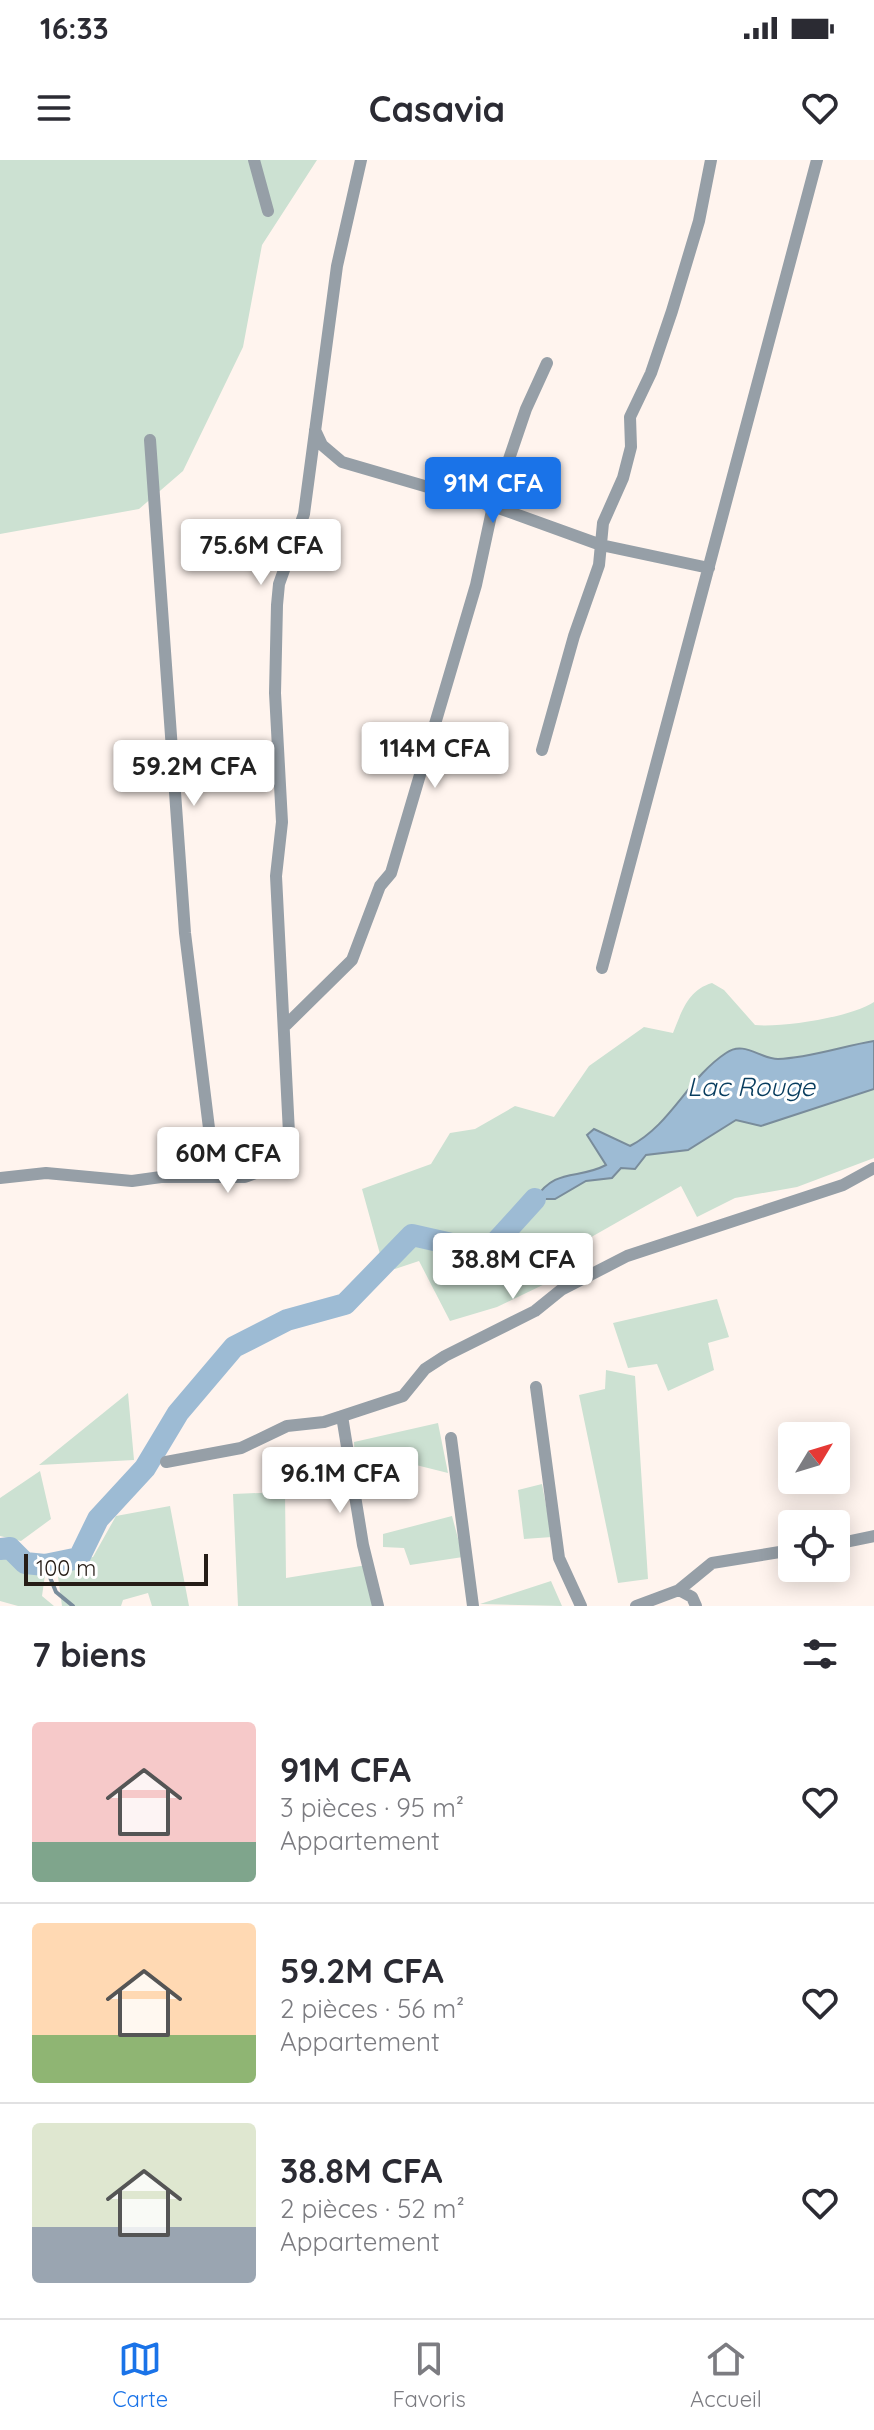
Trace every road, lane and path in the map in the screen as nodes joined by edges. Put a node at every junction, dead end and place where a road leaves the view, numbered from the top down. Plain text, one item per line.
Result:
1 (254, 160) edge
2 (361, 160) edge
3 (711, 160) edge
4 (817, 160) edge
5 (268, 211) dead end
6 (547, 363) dead end
7 (315, 430) junction
8 (150, 440) dead end
9 (493, 506) junction
10 (601, 545) junction
11 (709, 568) junction
12 (542, 750) dead end
13 (602, 968) dead end
14 (286, 1025) junction
15 (874, 1168) edge
16 (215, 1177) junction
17 (0, 1178) edge
18 (536, 1387) dead end
19 (342, 1416) junction
20 (451, 1438) dead end
21 (166, 1462) dead end
22 (874, 1536) edge
23 (850, 1541) edge
24 (778, 1552) edge
25 (679, 1590) junction
26 (378, 1606) edge
27 (473, 1606) edge
28 (581, 1606) edge
29 (636, 1606) edge
30 (696, 1606) edge

1 - 5 street
2 - 7 street
3 - 10 street
4 - 11 street
6 - 9 street
7 - 9 street
7 - 14 street
8 - 16 street
9 - 10 street
9 - 14 street
10 - 11 street
10 - 12 street
11 - 13 street
14 - 16 street
15 - 19 street
16 - 17 street
18 - 28 street
19 - 21 street
19 - 26 street
20 - 27 street
22 - 23 street
24 - 25 street
25 - 29 street
25 - 30 street

